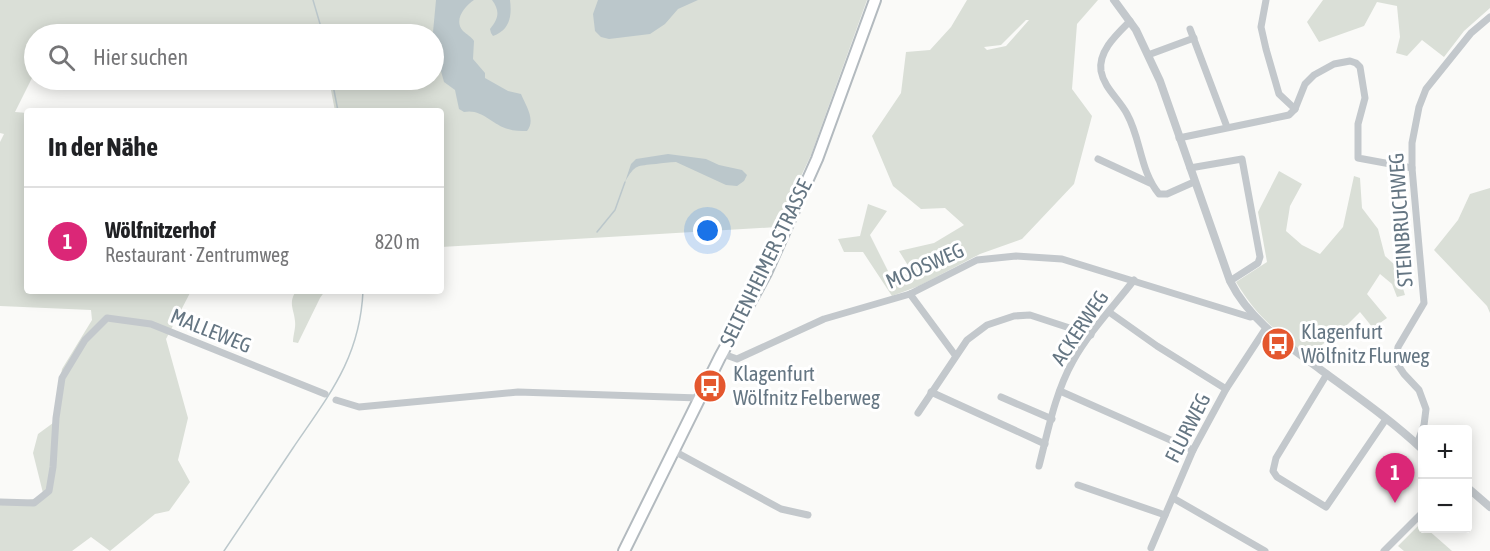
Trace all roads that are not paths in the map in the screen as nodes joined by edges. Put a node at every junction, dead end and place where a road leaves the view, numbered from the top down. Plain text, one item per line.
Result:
1 (875, 0) edge
2 (1114, 0) edge
3 (1266, 0) edge
4 (1490, 17) edge
5 (1130, 21) junction
6 (1191, 30) dead end
7 (1194, 38) junction
8 (1148, 55) junction
9 (1295, 109) junction
10 (1227, 127) junction
11 (1179, 138) junction
12 (1098, 159) dead end
13 (1190, 168) junction
14 (1412, 168) junction
15 (1194, 182) junction
16 (1150, 183) junction
17 (1134, 280) junction
18 (1230, 281) junction
19 (910, 294) junction
20 (1109, 312) junction
21 (1254, 316) junction
22 (1266, 328) junction
23 (1090, 335) junction
24 (955, 355) junction
25 (720, 357) junction
26 (1327, 374) junction
27 (1226, 389) junction
28 (1060, 391) junction
29 (931, 392) junction
30 (325, 394) dead end
31 (1001, 397) dead end
32 (699, 398) junction
33 (336, 400) dead end
34 (918, 413) dead end
35 (1052, 419) junction
36 (1386, 419) junction
37 (1424, 425) edge
38 (1045, 444) junction
39 (1418, 444) edge
40 (1193, 450) junction
41 (674, 451) junction
42 (1039, 466) dead end
43 (1078, 485) dead end
44 (1472, 492) edge
45 (1173, 498) junction
46 (0, 502) edge
47 (1490, 507) edge
48 (808, 515) dead end
49 (1165, 516) junction
50 (1418, 517) edge
51 (1151, 548) dead end
52 (624, 551) edge
53 (1265, 551) edge
54 (1384, 551) edge

1 - 25 main road, SELTENHEIMER STRASSE
2 - 5 street
3 - 9 street
4 - 14 street, STEINBRUCHWEG
5 - 8 street
5 - 16 street
6 - 7 street
7 - 8 street
7 - 10 street
8 - 11 street
9 - 10 street
9 - 14 street
10 - 11 street
11 - 13 street
12 - 16 street
13 - 15 street
13 - 18 street
14 - 37 street, STEINBRUCHWEG
15 - 16 street
15 - 18 street
17 - 19 street, MOOSWEG
17 - 20 street, ACKERWEG
17 - 21 street, MOOSWEG
18 - 21 street
19 - 24 street
19 - 25 street, MOOSWEG
20 - 23 street, ACKERWEG
20 - 27 street
21 - 22 street
22 - 26 street
22 - 27 street, FLURWEG
23 - 24 street
23 - 28 street, ACKERWEG
24 - 29 street
25 - 32 main road, SELTENHEIMER STRASSE
26 - 36 street
26 - 36 street
27 - 40 street, FLURWEG
28 - 35 street, ACKERWEG
28 - 40 street
29 - 34 street
29 - 38 street
30 - 46 street, MALLEWEG
31 - 35 street
32 - 33 street
32 - 41 main road, SELTENHEIMER STRASSE
35 - 38 street, ACKERWEG
36 - 39 street
38 - 42 street, ACKERWEG
40 - 45 street, FLURWEG
41 - 48 street
41 - 52 main road, SELTENHEIMER STRASSE
43 - 49 street
44 - 47 street
45 - 49 street, FLURWEG
45 - 53 street
49 - 51 street, FLURWEG
50 - 54 street

